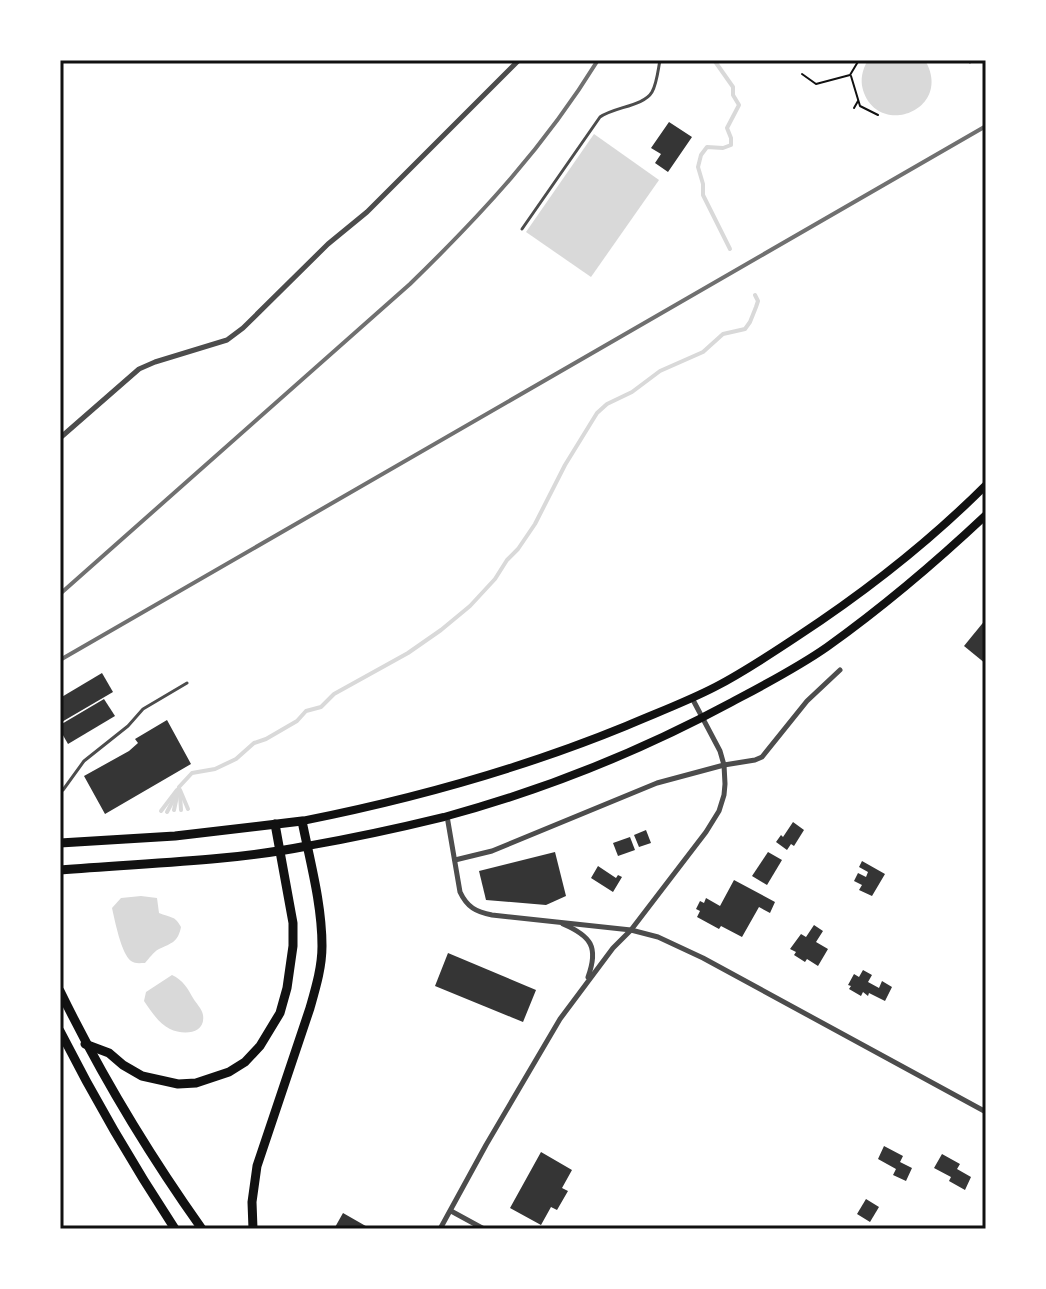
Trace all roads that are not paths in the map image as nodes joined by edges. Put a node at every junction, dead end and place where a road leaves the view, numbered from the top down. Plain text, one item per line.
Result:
1 (519, 60) edge
2 (660, 60) edge
3 (522, 229) dead end
4 (60, 438) edge
5 (986, 485) edge
6 (986, 515) edge
7 (840, 670) dead end
8 (187, 683) dead end
9 (692, 698) junction
10 (702, 718) junction
11 (724, 765) junction
12 (60, 791) edge
13 (447, 816) junction
14 (302, 821) junction
15 (275, 824) junction
16 (60, 843) edge
17 (307, 846) junction
18 (279, 852) junction
19 (455, 860) junction
20 (60, 870) edge
21 (558, 922) junction
22 (631, 930) junction
23 (585, 984) junction
24 (60, 991) edge
25 (60, 1031) edge
26 (85, 1044) junction
27 (986, 1112) edge
28 (451, 1211) junction
29 (175, 1229) edge
30 (202, 1229) edge
31 (253, 1229) edge
32 (440, 1229) edge
33 (484, 1229) edge

1 - 4 street
2 - 3 lane
5 - 9 main road
6 - 10 main road
7 - 11 street
8 - 12 lane
9 - 10 street
9 - 14 main road
10 - 11 street
10 - 13 main road
11 - 19 street
11 - 22 street
13 - 17 main road
13 - 19 street
14 - 15 main road
14 - 17 main road
15 - 16 main road
15 - 18 main road
17 - 18 main road
17 - 31 main road
18 - 20 main road
18 - 26 main road
19 - 21 street
21 - 22 street
21 - 23 street
22 - 23 street
22 - 27 street
23 - 28 street
24 - 26 main road
25 - 29 main road
26 - 30 main road
28 - 32 street
28 - 33 street

